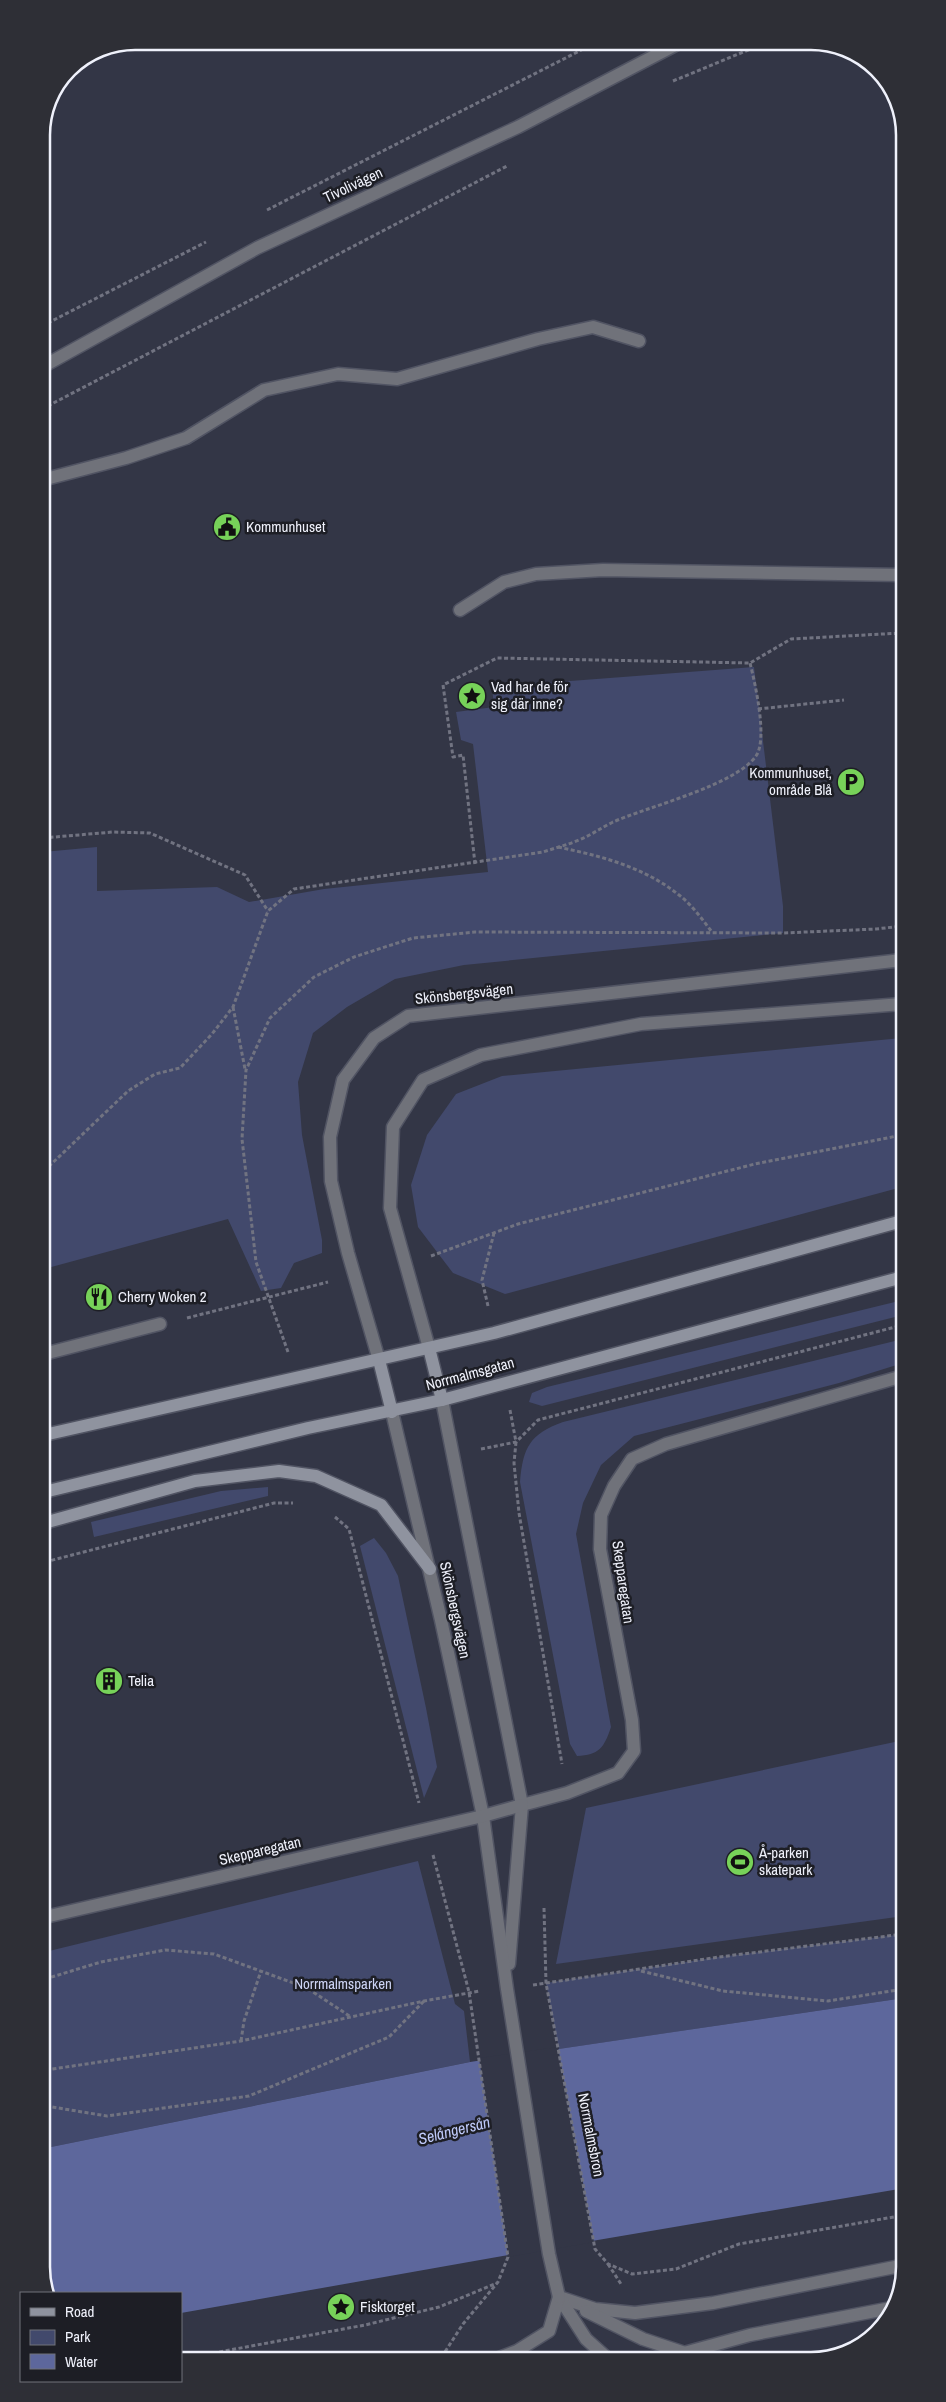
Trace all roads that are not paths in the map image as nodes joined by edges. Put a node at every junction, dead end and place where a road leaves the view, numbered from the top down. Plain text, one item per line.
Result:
1 (666, 50) edge
2 (640, 341) dead end
3 (50, 364) edge
4 (50, 478) edge
5 (896, 575) edge
6 (460, 610) dead end
7 (896, 961) edge
8 (896, 1004) edge
9 (896, 1223) edge
10 (896, 1279) edge
11 (160, 1324) dead end
12 (429, 1348) junction
13 (50, 1352) edge
14 (378, 1360) junction
15 (896, 1378) edge
16 (442, 1400) junction
17 (392, 1412) junction
18 (50, 1435) edge
19 (50, 1491) edge
20 (50, 1521) edge
21 (430, 1569) junction
22 (522, 1805) junction
23 (483, 1816) junction
24 (50, 1916) edge
25 (507, 1989) junction
26 (896, 2267) edge
27 (559, 2297) junction
28 (885, 2309) edge
29 (517, 2352) edge
30 (600, 2352) edge
31 (680, 2352) edge
32 (698, 2352) edge

1 - 3 street, Tivolivägen
2 - 4 street
5 - 6 street
7 - 14 street, Skönsbergsvägen
8 - 12 street
9 - 12 main road
10 - 16 main road, Norrmalmsgatan
11 - 13 street
12 - 14 main road
12 - 16 main road
14 - 17 main road
14 - 18 main road
15 - 22 street, Skepparegatan
16 - 17 main road, Norrmalmsgatan
16 - 22 street, Skönsbergsvägen
17 - 19 main road, Norrmalmsgatan
17 - 21 street, Skönsbergsvägen
20 - 21 main road
21 - 23 street, Skönsbergsvägen
22 - 23 street
22 - 25 street, Skönsbergsvägen
23 - 24 street, Skepparegatan
23 - 25 street, Skönsbergsvägen
25 - 27 street, Skönsbergsvägen
26 - 27 street
27 - 29 street
27 - 30 street
27 - 31 street
28 - 32 street

